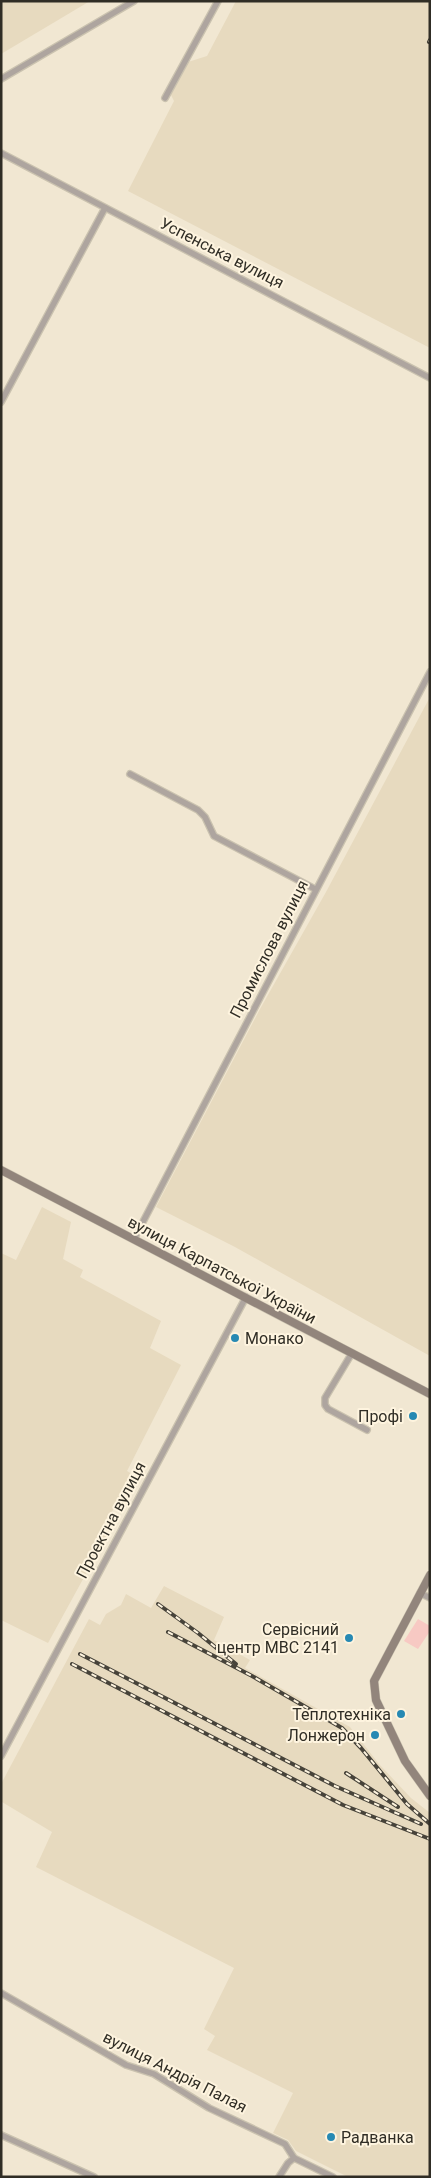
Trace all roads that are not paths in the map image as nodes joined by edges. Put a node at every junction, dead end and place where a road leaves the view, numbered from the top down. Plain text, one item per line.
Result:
1 (134, 1) edge
2 (218, 1) edge
3 (1, 78) edge
4 (165, 98) dead end
5 (1, 153) edge
6 (104, 208) junction
7 (430, 378) edge
8 (1, 402) edge
9 (430, 672) edge
10 (130, 774) dead end
11 (315, 889) junction
12 (1, 1170) edge
13 (134, 1239) junction
14 (246, 1298) junction
15 (352, 1353) junction
16 (430, 1394) edge
17 (367, 1430) dead end
18 (430, 1575) edge
19 (420, 1593) junction
20 (430, 1598) edge
21 (1, 1756) edge
22 (430, 1796) edge
23 (1, 1994) edge
24 (1, 2135) edge
25 (294, 2158) junction
26 (94, 2177) edge
27 (279, 2177) edge
28 (333, 2177) edge

1 - 3 street
2 - 4 street
5 - 6 street, Успенська вулиця
6 - 7 street, Успенська вулиця
6 - 8 street
9 - 11 street, Промислова вулиця
10 - 11 street
11 - 13 street, Промислова вулиця
12 - 13 main road, вулиця Карпатської України
13 - 14 main road, вулиця Карпатської України
14 - 15 main road, вулиця Карпатської України
14 - 21 street, Проектна вулиця
15 - 16 main road, вулиця Карпатської України
15 - 17 street
18 - 19 main road
19 - 20 street
19 - 22 main road
23 - 25 street, вулиця Андрія Палая
24 - 26 street
25 - 27 street
25 - 28 street, вулиця Андрія Палая

